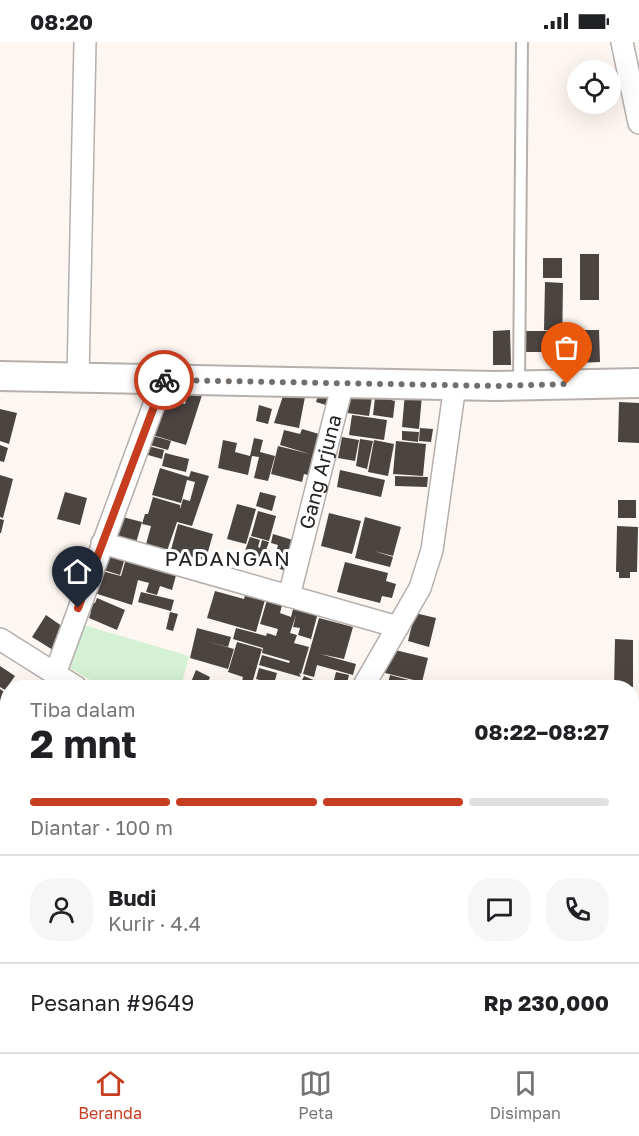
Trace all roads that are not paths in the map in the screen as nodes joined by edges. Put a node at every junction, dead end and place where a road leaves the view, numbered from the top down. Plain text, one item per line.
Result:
1 (84, 42) edge
2 (522, 42) edge
3 (622, 42) edge
4 (639, 123) edge
5 (0, 376) edge
6 (78, 378) junction
7 (163, 380) junction
8 (343, 383) junction
9 (519, 384) junction
10 (639, 384) edge
11 (455, 385) junction
12 (102, 543) junction
13 (289, 596) junction
14 (398, 627) junction
15 (0, 639) edge
16 (55, 674) junction
17 (65, 680) edge
18 (367, 680) edge

1 - 6 street
2 - 9 lane
3 - 4 street
5 - 6 main road
6 - 7 main road
7 - 8 main road
7 - 12 street
8 - 11 main road
8 - 13 street, Gang Arjuna
9 - 10 main road
9 - 11 main road
11 - 14 street
12 - 13 street
12 - 16 street
13 - 14 street
14 - 18 street
15 - 16 street
16 - 17 street

